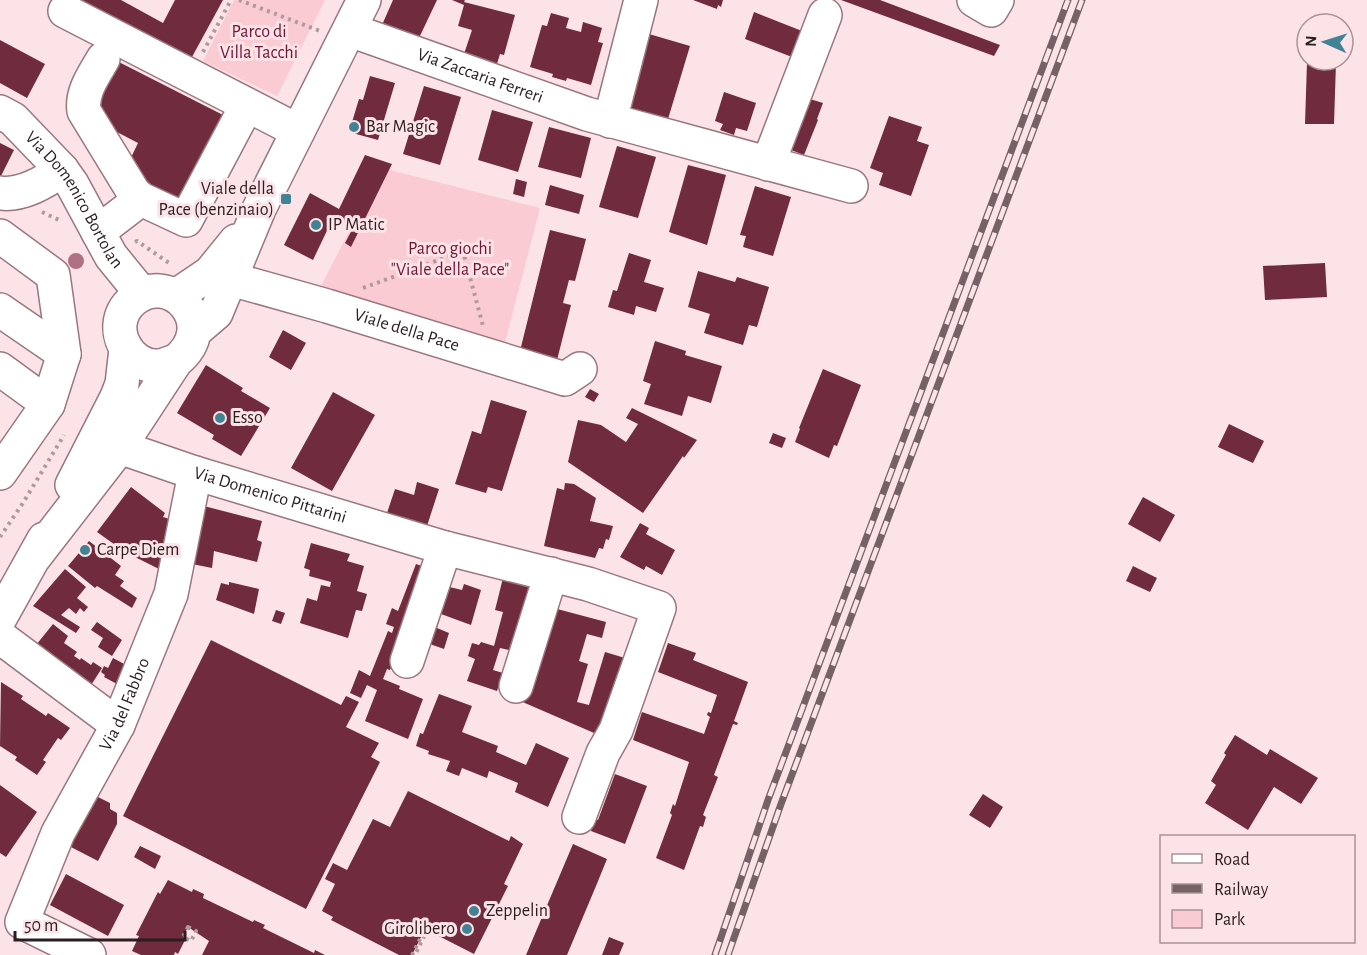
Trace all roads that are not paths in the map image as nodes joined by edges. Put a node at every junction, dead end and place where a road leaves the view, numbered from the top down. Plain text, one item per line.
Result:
1 (364, 0) edge
2 (641, 0) edge
3 (65, 11) dead end
4 (825, 15) dead end
5 (337, 31) junction
6 (103, 59) dead end
7 (247, 105) junction
8 (0, 112) edge
9 (610, 121) junction
10 (298, 131) junction
11 (768, 164) junction
12 (62, 170) junction
13 (851, 186) dead end
14 (9, 198) edge
15 (141, 199) junction
16 (255, 217) junction
17 (98, 232) junction
18 (0, 236) edge
19 (231, 279) junction
20 (142, 294) junction
21 (176, 296) junction
22 (0, 310) edge
23 (195, 331) junction
24 (126, 349) junction
25 (64, 354) junction
26 (176, 361) junction
27 (0, 369) edge
28 (580, 369) dead end
29 (48, 404) junction
30 (108, 443) junction
31 (0, 473) edge
32 (195, 473) junction
33 (445, 548) junction
34 (551, 574) junction
35 (0, 618) edge
36 (0, 637) edge
37 (407, 661) dead end
38 (516, 686) dead end
39 (118, 725) junction
40 (579, 817) dead end
41 (89, 955) edge

1 - 5 street
2 - 9 street
3 - 7 street
4 - 11 street
5 - 9 street, Via Zaccaria Ferreri
5 - 10 street
6 - 15 street
7 - 10 street
7 - 15 street
8 - 12 street, Via Domenico Bortolan
9 - 11 street, Via Zaccaria Ferreri
10 - 16 street
11 - 13 street, Via Zaccaria Ferreri
12 - 14 street
12 - 17 street, Via Domenico Bortolan
15 - 17 street
16 - 19 street
16 - 21 street
17 - 20 street, Via Domenico Bortolan
18 - 25 street
19 - 23 street
19 - 28 street, Viale della Pace
20 - 21 street
20 - 24 street
21 - 23 street
22 - 25 street
23 - 26 street
24 - 26 street
24 - 30 street
25 - 29 street
26 - 30 street
27 - 29 street
29 - 31 street
30 - 32 street, Via Domenico Pittarini
30 - 35 street
32 - 33 street, Via Domenico Pittarini
32 - 39 street, Via del Fabbro
33 - 34 street, Via Domenico Pittarini
33 - 37 street
34 - 38 street
34 - 40 street, Via Domenico Pittarini
36 - 39 street
39 - 41 street, Via del Fabbro

